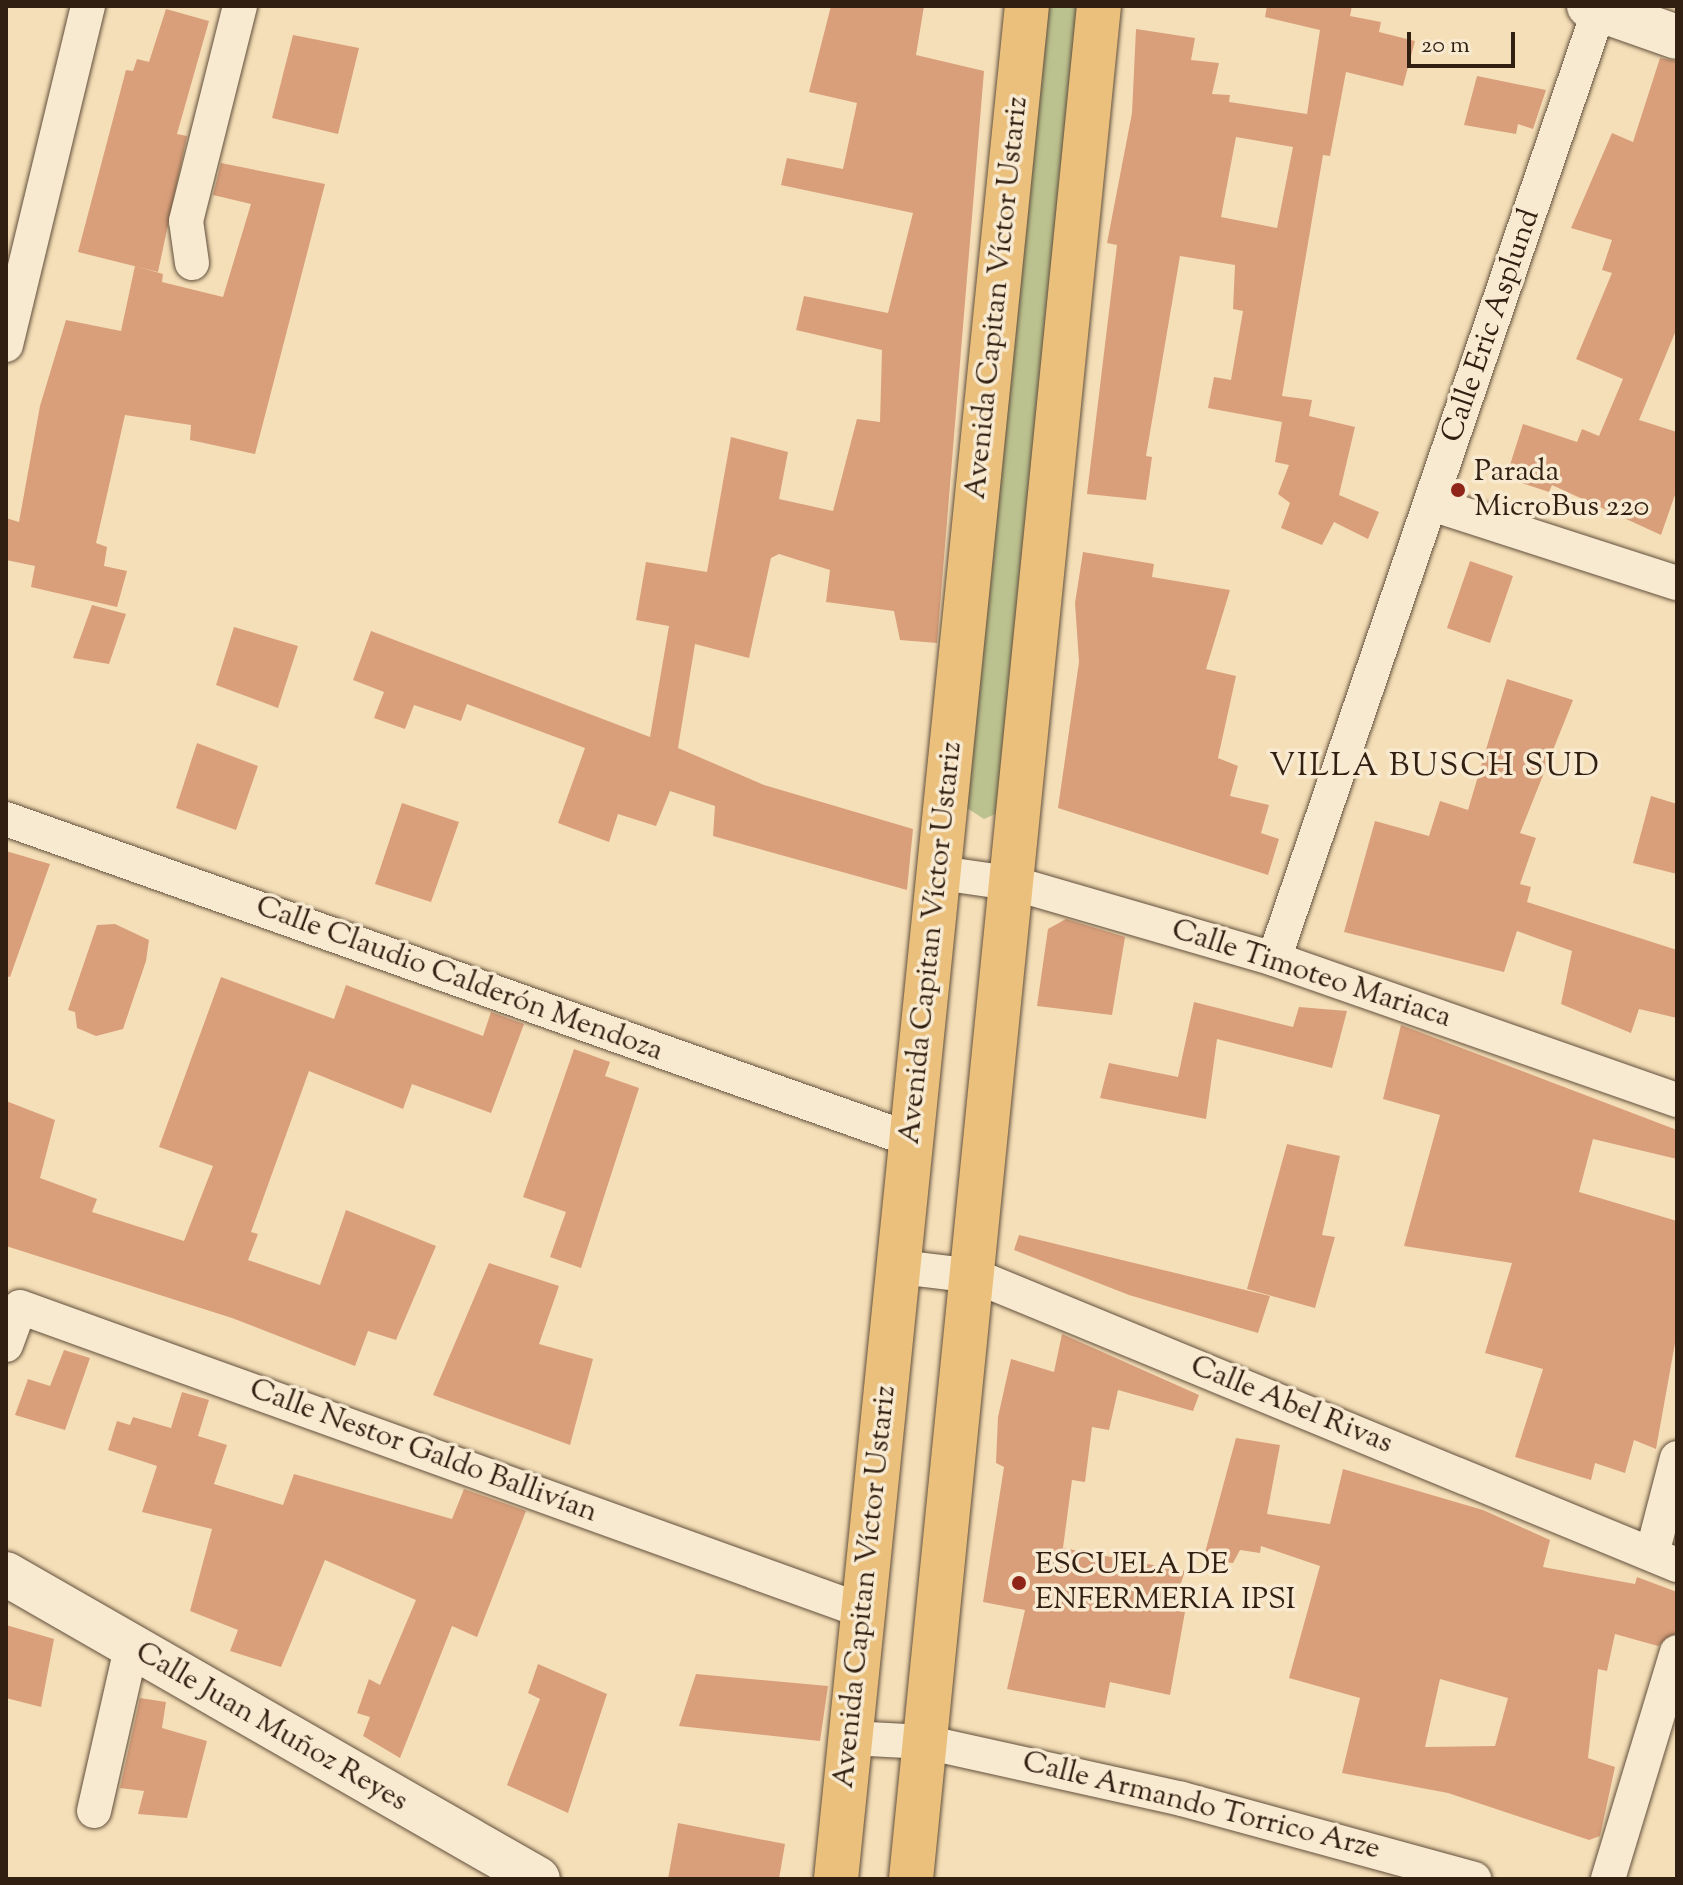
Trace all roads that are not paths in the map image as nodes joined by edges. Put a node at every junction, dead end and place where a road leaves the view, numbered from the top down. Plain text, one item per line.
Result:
1 (88, 6) edge
2 (240, 6) edge
3 (1027, 6) edge
4 (1099, 6) edge
5 (1594, 8) edge
6 (1677, 37) edge
7 (192, 263) dead end
8 (6, 345) edge
9 (1432, 504) junction
10 (1677, 583) edge
11 (6, 819) edge
12 (940, 873) junction
13 (1016, 884) junction
14 (1274, 959) junction
15 (1677, 1100) edge
16 (912, 1140) junction
17 (899, 1267) junction
18 (975, 1276) junction
19 (6, 1345) edge
20 (1677, 1458) edge
21 (1664, 1560) edge
22 (6, 1574) edge
23 (863, 1611) junction
24 (131, 1648) junction
25 (1677, 1652) edge
26 (850, 1738) junction
27 (925, 1742) junction
28 (94, 1811) dead end
29 (538, 1879) edge
30 (836, 1879) edge
31 (911, 1879) edge
32 (1474, 1879) edge
33 (1608, 1879) edge

1 - 8 street
2 - 7 street
3 - 12 main road, Avenida Capitan Víctor Ustariz
4 - 13 main road
5 - 6 street
5 - 9 street, Calle Eric Asplund
9 - 10 street
9 - 14 street, Calle Eric Asplund
11 - 16 street, Calle Claudio Calderón Mendoza
12 - 13 street, Calle Timoteo Mariaca
12 - 16 main road, Avenida Capitan Víctor Ustariz
13 - 14 street, Calle Timoteo Mariaca
13 - 18 main road
14 - 15 street, Calle Timoteo Mariaca
16 - 17 main road, Avenida Capitan Víctor Ustariz
17 - 18 street, Calle Abel Rivas
17 - 23 main road, Avenida Capitan Víctor Ustariz
18 - 21 street, Calle Abel Rivas
18 - 27 main road
19 - 23 street, Calle Nestor Galdo Ballivían
20 - 21 street
22 - 24 street, Calle Juan Muñoz Reyes
23 - 26 main road, Avenida Capitan Víctor Ustariz
24 - 28 street
24 - 29 street, Calle Juan Muñoz Reyes
25 - 33 street
26 - 27 street, Calle Armando Torrico Arze
26 - 30 main road, Avenida Capitan Víctor Ustariz
27 - 31 main road
27 - 32 street, Calle Armando Torrico Arze

